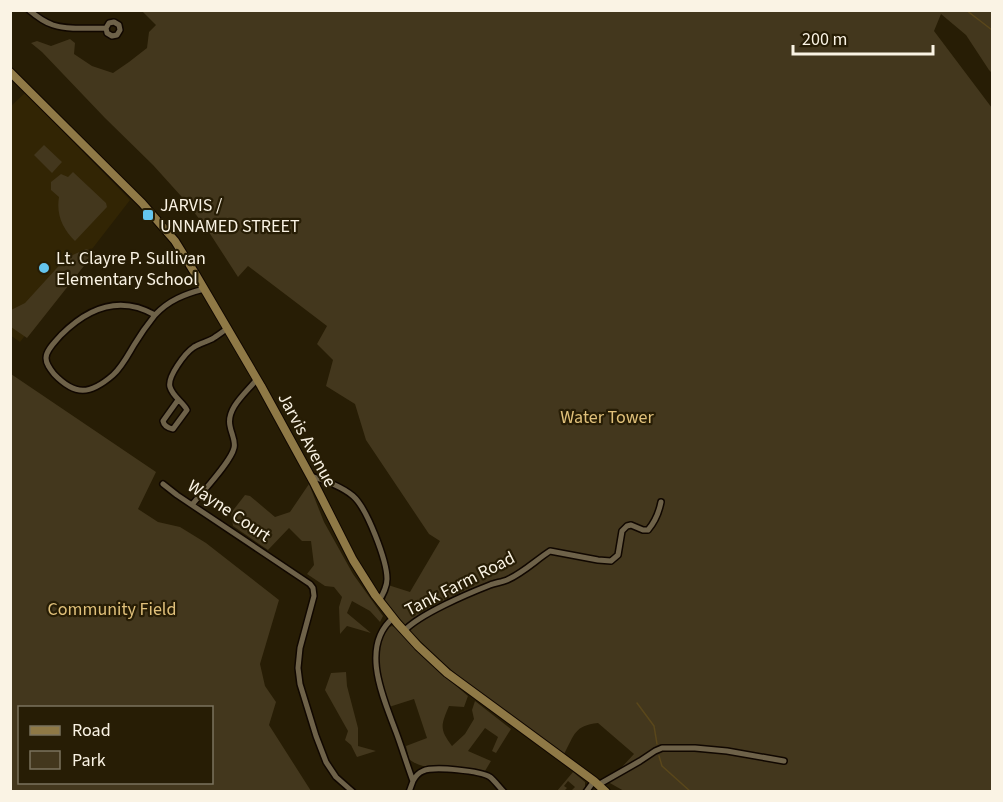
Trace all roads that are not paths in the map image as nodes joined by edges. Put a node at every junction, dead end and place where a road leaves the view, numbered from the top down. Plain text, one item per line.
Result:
1 (29, 10) edge
2 (106, 28) dead end
3 (10, 72) edge
4 (204, 289) junction
5 (155, 315) junction
6 (228, 328) junction
7 (257, 379) junction
8 (178, 400) junction
9 (311, 476) junction
10 (163, 484) dead end
11 (661, 502) dead end
12 (192, 505) junction
13 (380, 601) junction
14 (393, 618) junction
15 (404, 631) junction
16 (784, 761) dead end
17 (413, 781) junction
18 (596, 783) junction
19 (353, 792) edge
20 (409, 792) edge
21 (504, 792) edge
22 (586, 792) edge
23 (606, 792) edge

1 - 2 street
3 - 4 street, Jarvis Avenue
4 - 5 street
4 - 6 street, Jarvis Avenue
5 - 5 street
6 - 7 street, Jarvis Avenue
6 - 8 street
7 - 9 street, Jarvis Avenue
7 - 12 street
8 - 8 street
9 - 13 street, Jarvis Avenue
9 - 13 street
10 - 12 street, Wayne Court
11 - 15 street, Tank Farm Road
12 - 19 street, Wayne Court
13 - 14 street, Jarvis Avenue
14 - 15 street, Jarvis Avenue
14 - 17 street
15 - 18 street, Jarvis Avenue
16 - 18 street
17 - 20 street
17 - 21 street
18 - 22 street
18 - 23 street, Jarvis Avenue

